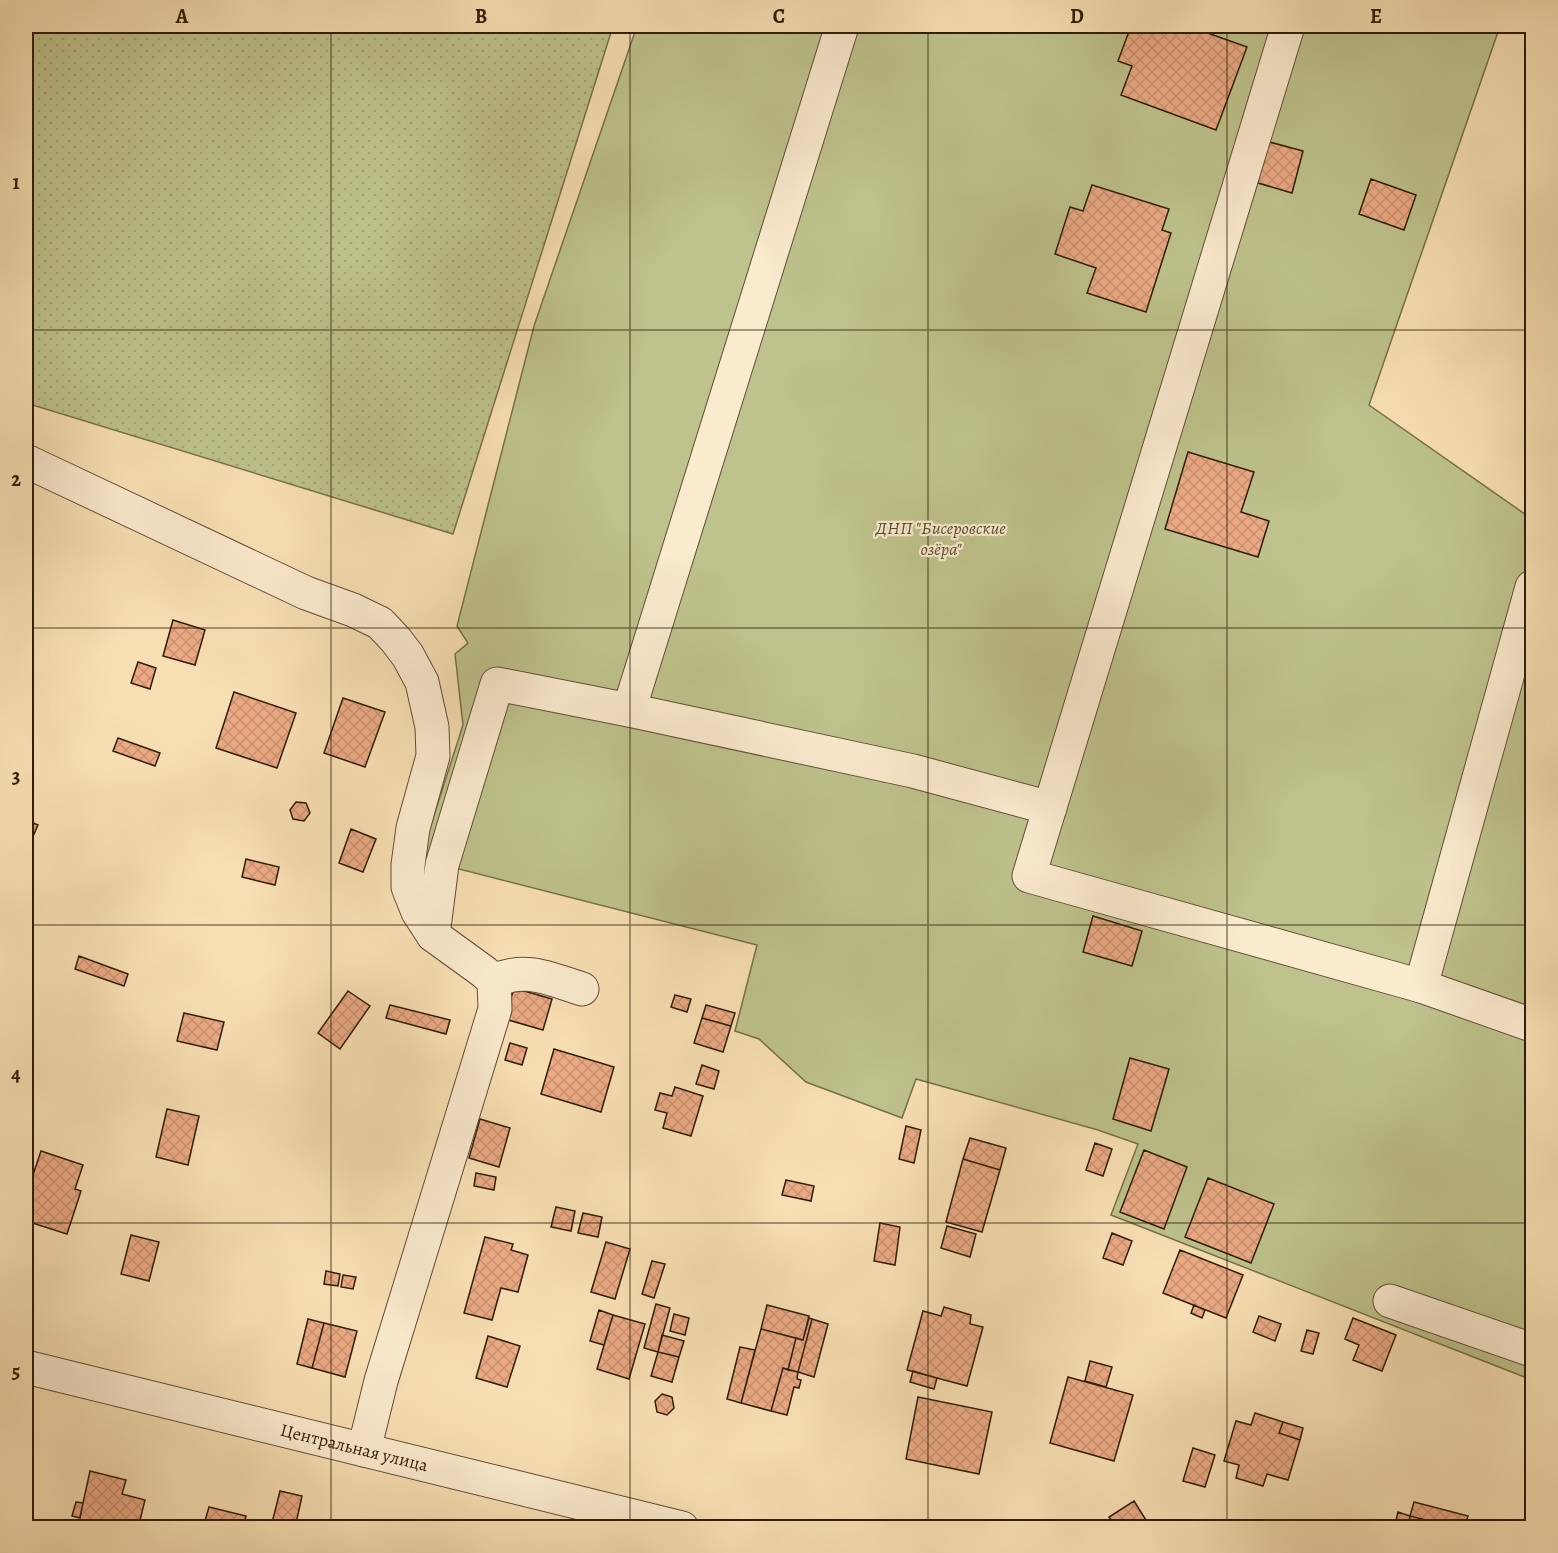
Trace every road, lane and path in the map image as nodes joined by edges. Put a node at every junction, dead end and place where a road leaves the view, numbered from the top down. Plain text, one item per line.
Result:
1 (842, 26) edge
2 (1288, 26) edge
3 (26, 461) edge
4 (1533, 587) edge
5 (629, 710) junction
6 (1050, 808) junction
7 (433, 935) junction
8 (494, 981) junction
9 (1421, 986) junction
10 (582, 988) dead end
11 (1533, 1025) edge
12 (1390, 1301) dead end
13 (1533, 1350) edge
14 (26, 1367) edge
15 (363, 1450) junction
16 (682, 1527) edge

1 - 5 street
2 - 6 street
3 - 7 street
4 - 9 street
5 - 6 street
5 - 7 street
6 - 9 street
7 - 8 street
8 - 10 street
8 - 15 street
9 - 11 street
12 - 13 street
14 - 15 street, Центральная улица
15 - 16 street, Центральная улица

